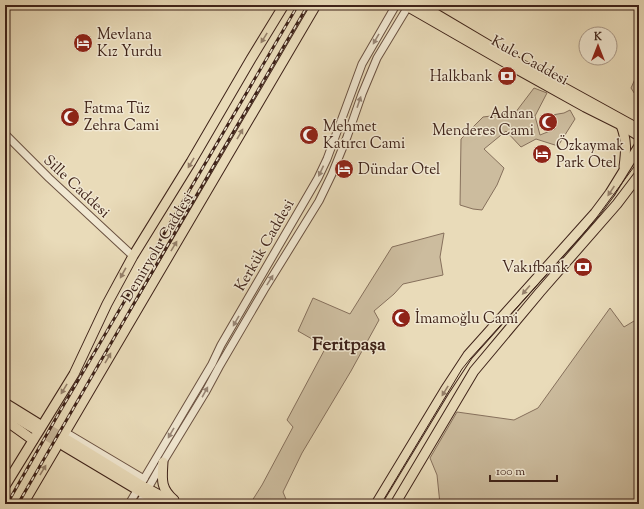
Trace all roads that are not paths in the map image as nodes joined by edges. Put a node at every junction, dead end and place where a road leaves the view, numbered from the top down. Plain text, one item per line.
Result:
1 (284, 5) edge
2 (316, 5) edge
3 (396, 5) edge
4 (422, 5) edge
5 (408, 6) edge
6 (430, 8) edge
7 (639, 118) edge
8 (622, 122) junction
9 (639, 129) edge
10 (5, 134) edge
11 (639, 136) edge
12 (639, 146) edge
13 (623, 172) junction
14 (639, 176) edge
15 (133, 256) junction
16 (5, 403) edge
17 (5, 411) edge
18 (5, 420) edge
19 (66, 439) junction
20 (33, 440) junction
21 (163, 462) junction
22 (5, 486) edge
23 (143, 487) junction
24 (23, 504) edge
25 (129, 504) edge
26 (139, 504) edge
27 (161, 504) edge
28 (177, 504) edge
29 (376, 504) edge
30 (395, 504) edge

1 -> 15 main road, Demiryolu Caddesi
19 -> 2 main road, Demiryolu Caddesi
3 -> 23 street, Kerkük Caddesi
4 - 6 main road, Kule Caddesi
5 - 8 main road, Kule Caddesi
21 -> 5 street, Kerkük Caddesi
6 - 8 main road, Kule Caddesi
7 - 8 main road
8 - 9 main road, Kule Caddesi
8 - 11 main road, Kule Caddesi
8 - 13 main road
10 - 15 street, Sille Caddesi
12 - 13 main road
13 -> 29 main road
14 - 30 main road
15 -> 20 main road, Demiryolu Caddesi
16 - 17 main road
18 - 20 main road
19 - 23 main road
19 - 23 street
24 -> 19 main road, Demiryolu Caddesi
20 - 22 main road, Demiryolu Caddesi
21 - 23 street, Kerkük Caddesi
21 - 28 main road
23 - 25 street
23 - 26 street
23 - 27 main road
23 - 28 main road

